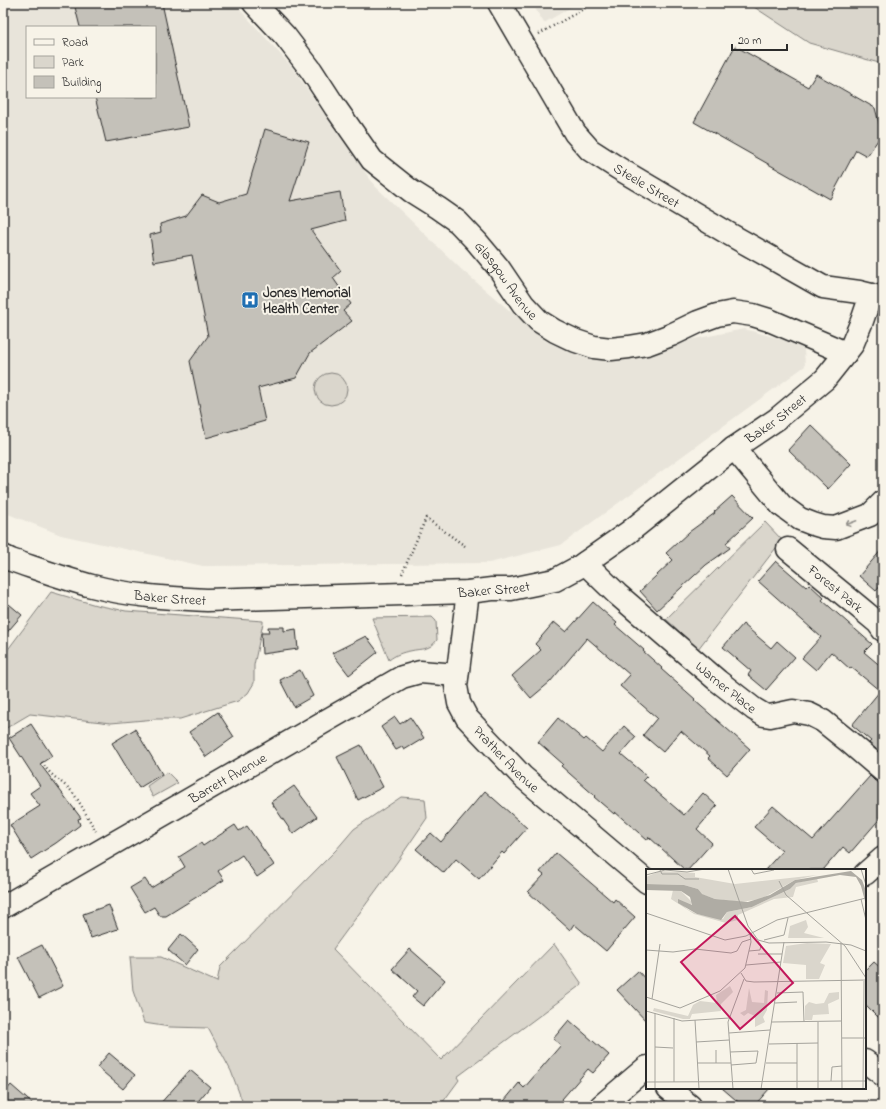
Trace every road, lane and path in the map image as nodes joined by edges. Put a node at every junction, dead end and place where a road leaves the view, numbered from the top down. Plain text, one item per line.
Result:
1 (254, 3) edge
2 (594, 3) edge
3 (505, 5) edge
4 (522, 43) junction
5 (871, 295) edge
6 (846, 353) junction
7 (734, 448) junction
8 (883, 502) edge
9 (465, 546) dead end
10 (788, 549) dead end
11 (3, 556) edge
12 (585, 563) junction
13 (401, 578) dead end
14 (468, 592) junction
15 (883, 630) edge
16 (457, 675) junction
17 (42, 762) dead end
18 (883, 771) edge
19 (97, 833) dead end
20 (883, 858) edge
21 (866, 873) edge
22 (646, 881) edge
23 (3, 907) edge
24 (866, 1062) edge
25 (646, 1069) edge
26 (883, 1075) edge
27 (669, 1089) edge
28 (601, 1106) edge
29 (690, 1106) edge

1 - 6 street, Glasgow Avenue
2 - 4 path
3 - 4 street, Steele Street
4 - 5 street, Steele Street
5 - 6 street, Baker Street
6 - 7 street, Baker Street
8 -> 7 street
7 - 12 street, Baker Street
9 - 13 path
10 - 15 street, Forest Park
11 - 14 street, Baker Street
12 - 14 street, Baker Street
12 - 18 street, Warner Place
14 - 16 street, Prather Avenue
16 - 22 street, Prather Avenue
16 - 23 street, Barrett Avenue
17 - 19 path
20 - 21 street
24 - 26 street
25 - 28 street
27 - 29 street

